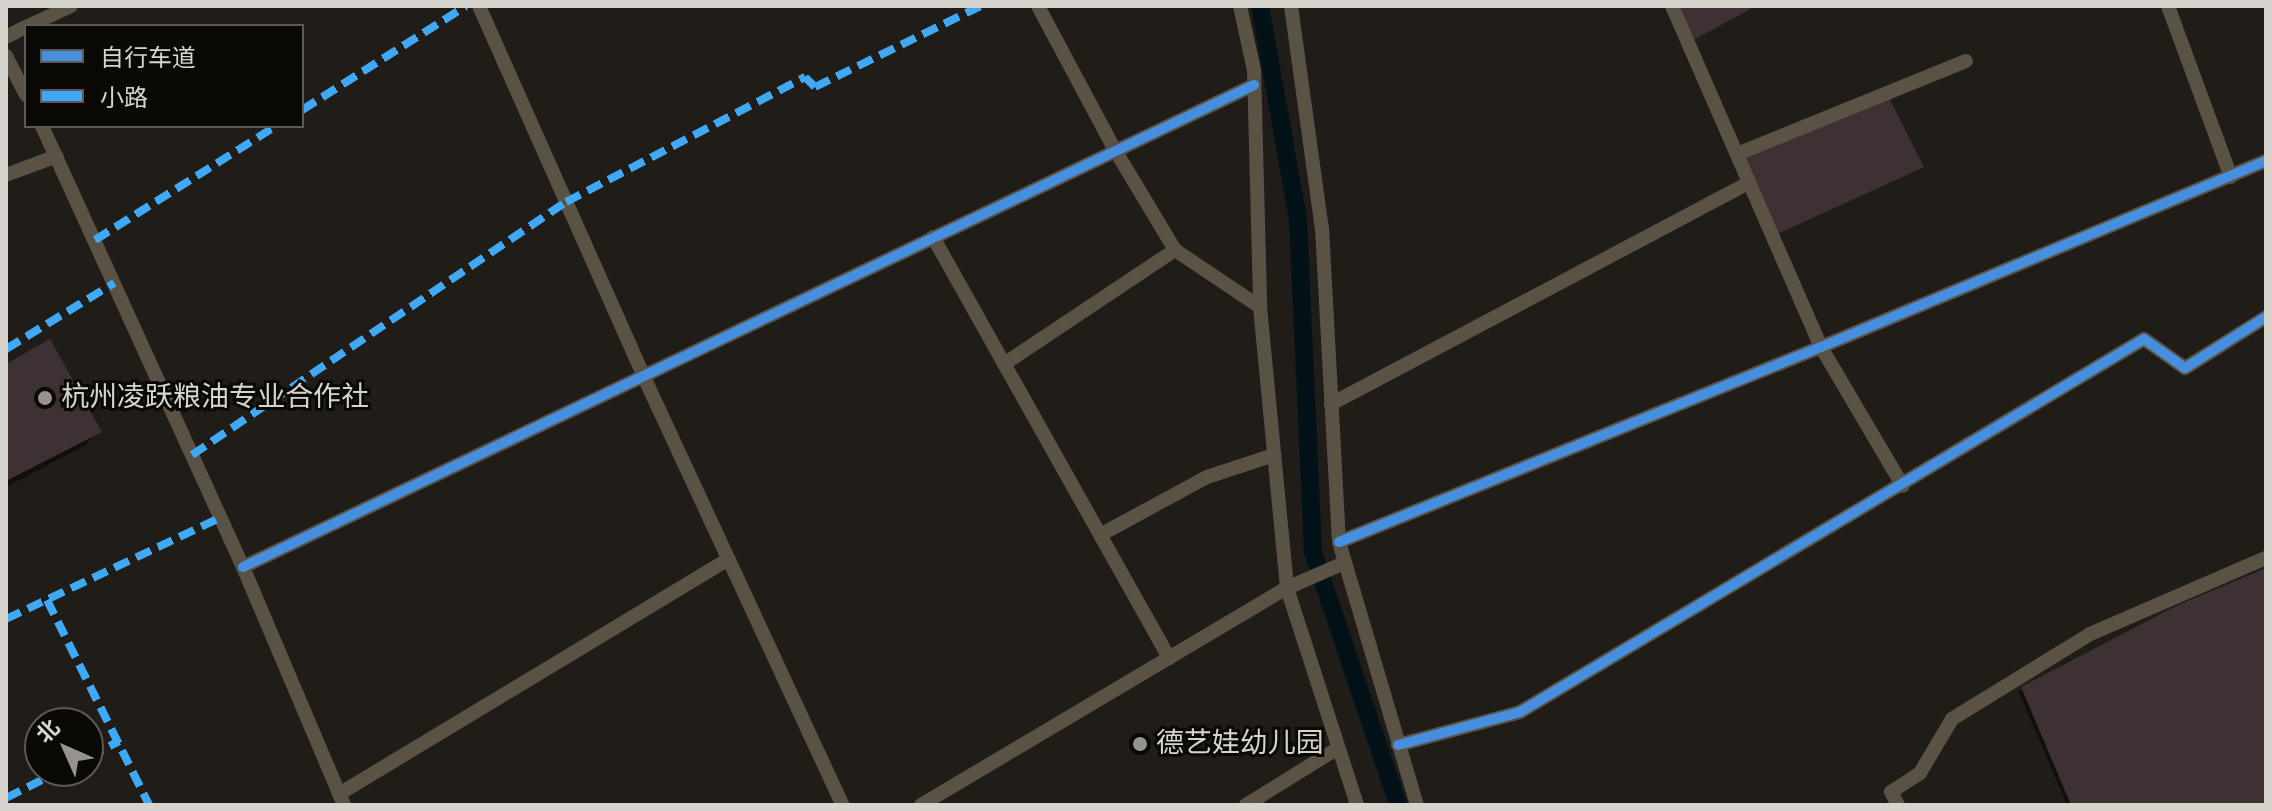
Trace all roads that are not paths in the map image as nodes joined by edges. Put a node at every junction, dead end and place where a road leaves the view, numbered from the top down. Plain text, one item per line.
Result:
1 (71, 6) edge
2 (479, 6) edge
3 (1038, 6) edge
4 (1240, 6) edge
5 (1291, 6) edge
6 (1672, 6) edge
7 (2172, 7) edge
8 (33, 24) edge
9 (6, 56) edge
10 (1966, 61) dead end
11 (1254, 85) junction
12 (24, 91) edge
13 (43, 128) edge
14 (1115, 150) junction
15 (1737, 154) junction
16 (57, 156) junction
17 (2266, 161) edge
18 (6, 175) edge
19 (2231, 177) junction
20 (1749, 183) junction
21 (933, 237) junction
22 (1175, 250) junction
23 (1260, 307) junction
24 (2266, 317) edge
25 (1821, 347) junction
26 (1004, 364) junction
27 (643, 375) junction
28 (1331, 404) junction
29 (1274, 455) junction
30 (1903, 486) junction
31 (1100, 535) junction
32 (1339, 542) junction
33 (2266, 558) edge
34 (729, 559) junction
35 (1344, 563) junction
36 (243, 567) junction
37 (1287, 588) junction
38 (1169, 658) junction
39 (1398, 745) junction
40 (1338, 748) junction
41 (341, 799) edge
42 (843, 805) edge
43 (921, 805) edge
44 (1246, 805) edge
45 (1357, 805) edge
46 (1417, 805) edge
47 (1898, 805) edge

1 - 8 street
2 - 27 street
3 - 14 street
4 - 11 street
5 - 28 street
6 - 15 street
7 - 19 street
9 - 12 street
10 - 15 street
11 - 14 street
11 - 23 street
13 - 16 street
14 - 21 street
14 - 22 street
15 - 20 street
16 - 18 street
16 - 36 street
17 - 19 street
19 - 25 street
20 - 25 street
20 - 28 street
21 - 26 street
21 - 27 street
22 - 23 street
22 - 26 street
23 - 29 street
24 - 30 street
25 - 30 street
25 - 32 street
26 - 31 street
27 - 34 street
27 - 36 street
28 - 32 street
29 - 31 street
29 - 37 street
30 - 39 street
31 - 38 street
32 - 35 street
33 - 47 street
34 - 41 street
34 - 42 street
35 - 37 street
35 - 39 street
36 - 41 street
37 - 38 street
37 - 40 street
38 - 43 street
39 - 46 street
40 - 44 street
40 - 45 street

